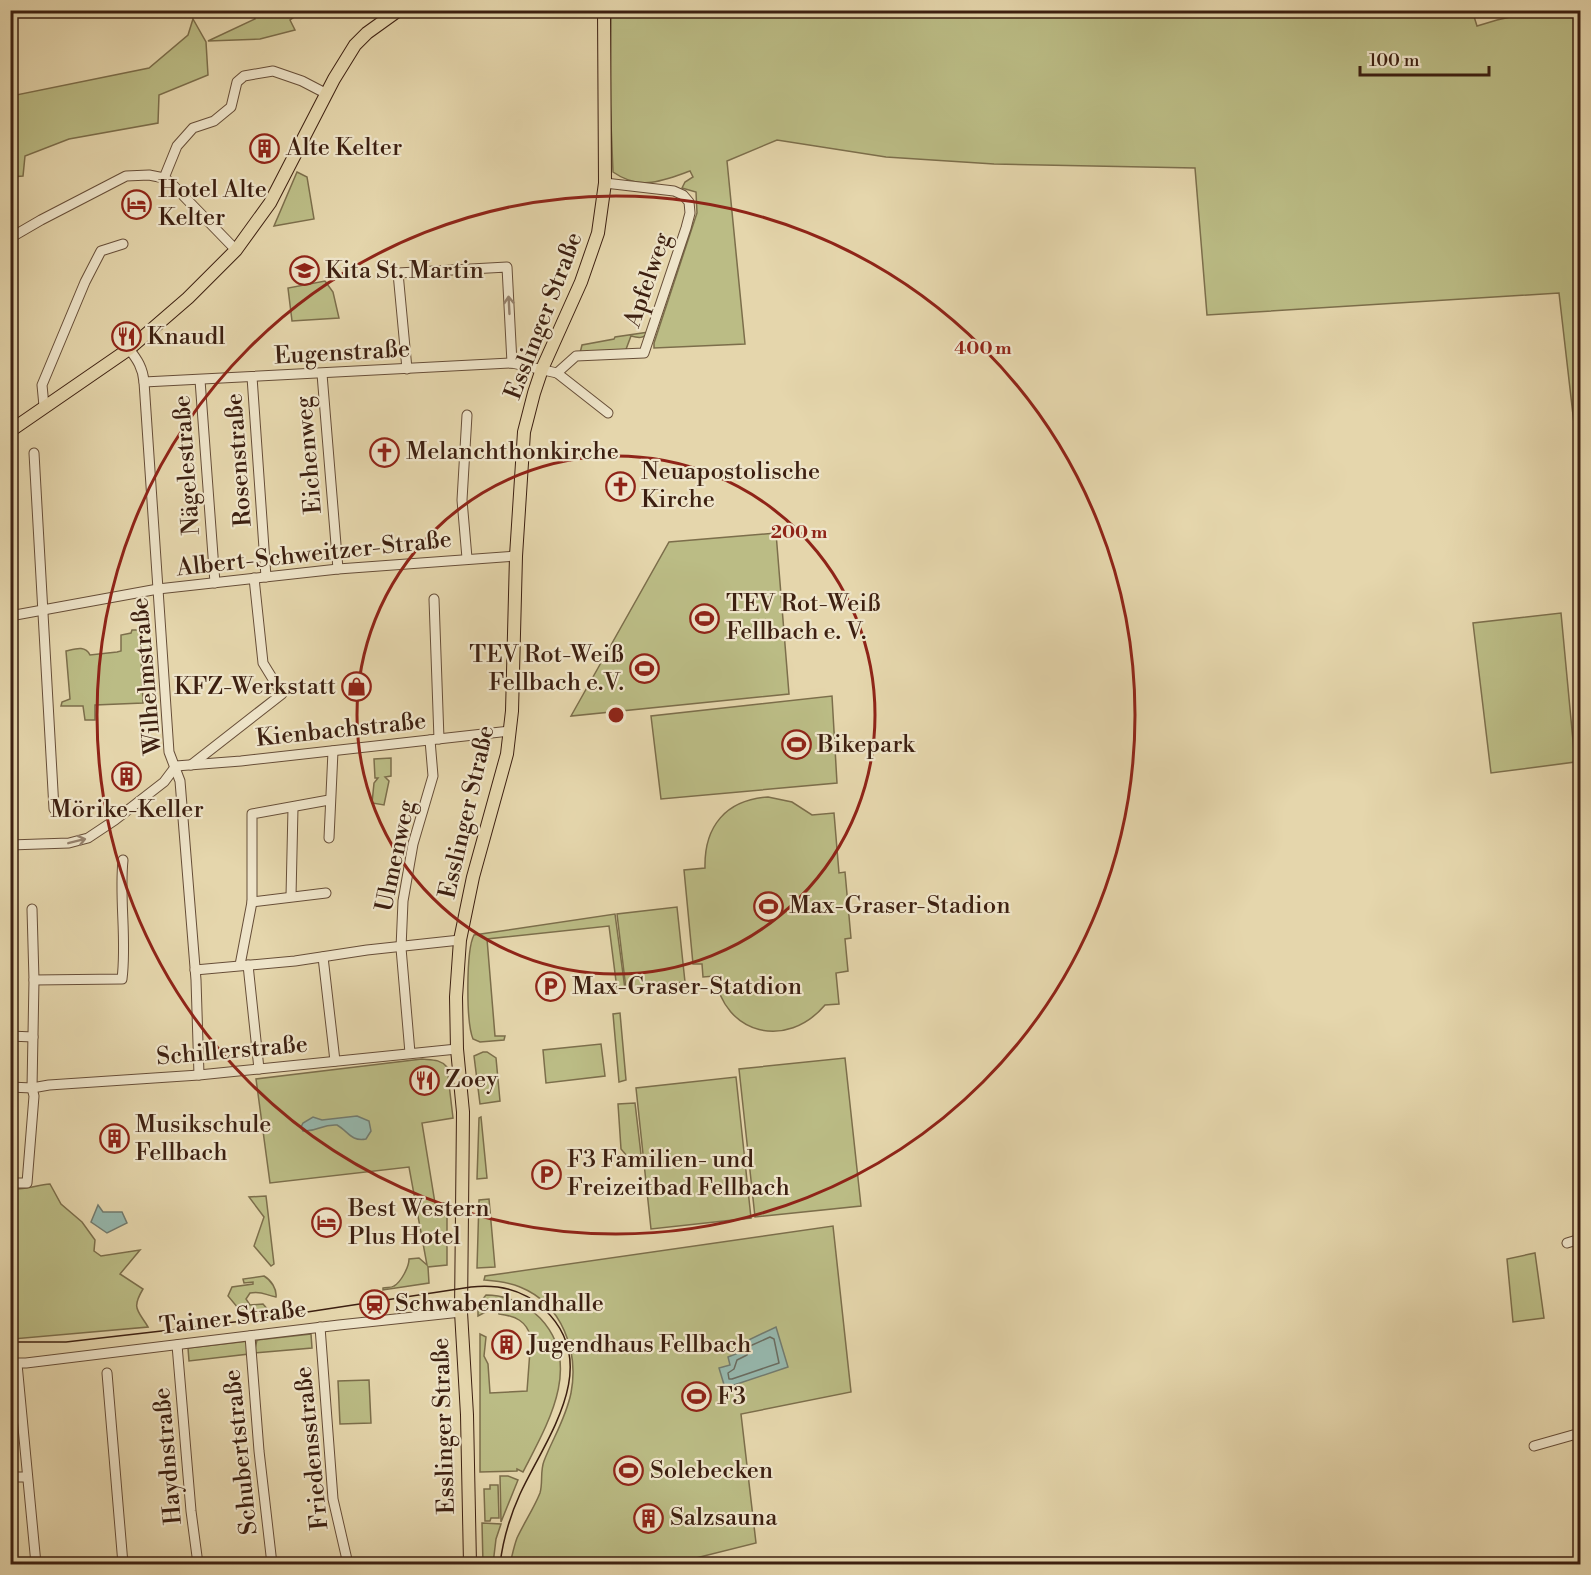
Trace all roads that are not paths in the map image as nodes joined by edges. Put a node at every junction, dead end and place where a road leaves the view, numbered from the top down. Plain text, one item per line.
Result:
1 (399, 10) edge
2 (604, 10) edge
3 (327, 94) junction
4 (164, 178) junction
5 (605, 183) junction
6 (10, 238) edge
7 (123, 244) dead end
8 (236, 250) junction
9 (129, 349) junction
10 (512, 363) junction
11 (407, 369) junction
12 (542, 369) junction
13 (557, 373) junction
14 (322, 374) junction
15 (252, 377) junction
16 (200, 380) junction
17 (144, 382) junction
18 (44, 406) junction
19 (608, 413) dead end
20 (466, 415) dead end
21 (10, 431) edge
22 (34, 453) dead end
23 (516, 556) junction
24 (467, 558) junction
25 (338, 569) junction
26 (266, 577) junction
27 (254, 578) junction
28 (215, 583) junction
29 (158, 589) junction
30 (434, 599) dead end
31 (43, 611) junction
32 (10, 616) edge
33 (510, 731) junction
34 (434, 739) junction
35 (333, 751) junction
36 (191, 765) junction
37 (176, 766) junction
38 (330, 800) junction
39 (293, 808) junction
40 (54, 809) dead end
41 (329, 838) dead end
42 (10, 845) edge
43 (123, 860) dead end
44 (326, 893) dead end
45 (291, 896) junction
46 (252, 902) junction
47 (32, 909) dead end
48 (460, 940) junction
49 (401, 948) junction
50 (322, 957) junction
51 (244, 965) junction
52 (195, 970) junction
53 (34, 980) junction
54 (10, 1036) edge
55 (33, 1037) junction
56 (457, 1049) junction
57 (410, 1053) junction
58 (335, 1061) junction
59 (259, 1069) junction
60 (199, 1076) junction
61 (10, 1087) edge
62 (32, 1088) junction
63 (10, 1183) edge
64 (1581, 1239) edge
65 (1566, 1243) dead end
66 (461, 1312) junction
67 (320, 1328) junction
68 (250, 1336) junction
69 (177, 1345) junction
70 (14, 1364) edge
71 (107, 1373) dead end
72 (1581, 1433) edge
73 (1534, 1446) dead end
74 (10, 1477) edge
75 (27, 1477) junction
76 (36, 1564) edge
77 (123, 1564) edge
78 (198, 1564) edge
79 (272, 1564) edge
80 (348, 1564) edge
81 (470, 1564) edge

1 - 3 main road
2 - 5 main road, Esslinger Straße
3 - 4 street
3 - 8 main road
4 - 6 street
4 - 8 street
5 - 12 main road, Esslinger Straße
5 - 13 street, Apfelweg
7 - 18 street
8 - 9 main road
9 - 17 street, Wilhelmstraße
9 - 18 main road
10 - 11 street, Eugenstraße
10 -> 11 street
10 - 12 street, Eugenstraße
11 - 14 street, Eugenstraße
12 - 13 street
12 - 23 main road, Esslinger Straße
13 - 19 street
14 - 15 street, Eugenstraße
14 - 25 street, Eichenweg
15 - 16 street, Eugenstraße
15 - 26 street, Rosenstraße
16 - 17 street, Eugenstraße
16 - 28 street, Nägelestraße
17 - 29 street, Wilhelmstraße
18 - 21 main road
20 - 24 street
22 - 31 street
23 - 24 street, Albert-Schweitzer-Straße
23 - 33 main road, Esslinger Straße
24 - 25 street, Albert-Schweitzer-Straße
25 - 26 street, Albert-Schweitzer-Straße
26 - 27 street, Albert-Schweitzer-Straße
27 - 28 street, Albert-Schweitzer-Straße
27 - 36 street
28 - 29 street, Albert-Schweitzer-Straße
29 - 31 street, Albert-Schweitzer-Straße
29 - 37 street, Wilhelmstraße
30 - 34 street, Ulmenweg
31 - 32 street, Albert-Schweitzer-Straße
31 - 40 street
33 - 34 street, Kienbachstraße
33 - 48 main road, Esslinger Straße
34 - 35 street, Kienbachstraße
34 - 49 street, Ulmenweg
35 - 36 street, Kienbachstraße
35 - 38 street
36 - 37 street, Kienbachstraße
42 -> 37 street
37 - 52 street, Wilhelmstraße
38 - 39 street
38 - 41 street
39 - 45 street
39 - 46 street
43 - 53 street
44 - 45 street
45 - 46 street
46 - 51 street
47 - 53 street
48 - 49 street
48 - 56 main road, Esslinger Straße
49 - 50 street
49 - 57 street, Ulmenweg
50 - 51 street
50 - 58 street
51 - 52 street
51 - 59 street
52 - 60 street, Wilhelmstraße
53 - 55 street
54 - 55 street
55 - 62 street
56 - 57 street, Schillerstraße
56 - 66 main road, Esslinger Straße
57 - 58 street, Schillerstraße
58 - 59 street, Schillerstraße
59 - 60 street, Schillerstraße
60 - 62 street, Schillerstraße
61 - 62 street, Schillerstraße
62 - 63 street
64 - 65 street
66 - 67 street, Tainer Straße
66 - 81 main road, Esslinger Straße
67 - 68 street, Tainer Straße
67 - 80 street, Friedensstraße
68 - 69 street, Tainer Straße
68 - 79 street, Schubertstraße
69 - 70 street, Tainer Straße
69 - 78 street, Haydnstraße
70 - 75 street
71 - 77 street
72 - 73 street
74 - 75 street
75 - 76 street

